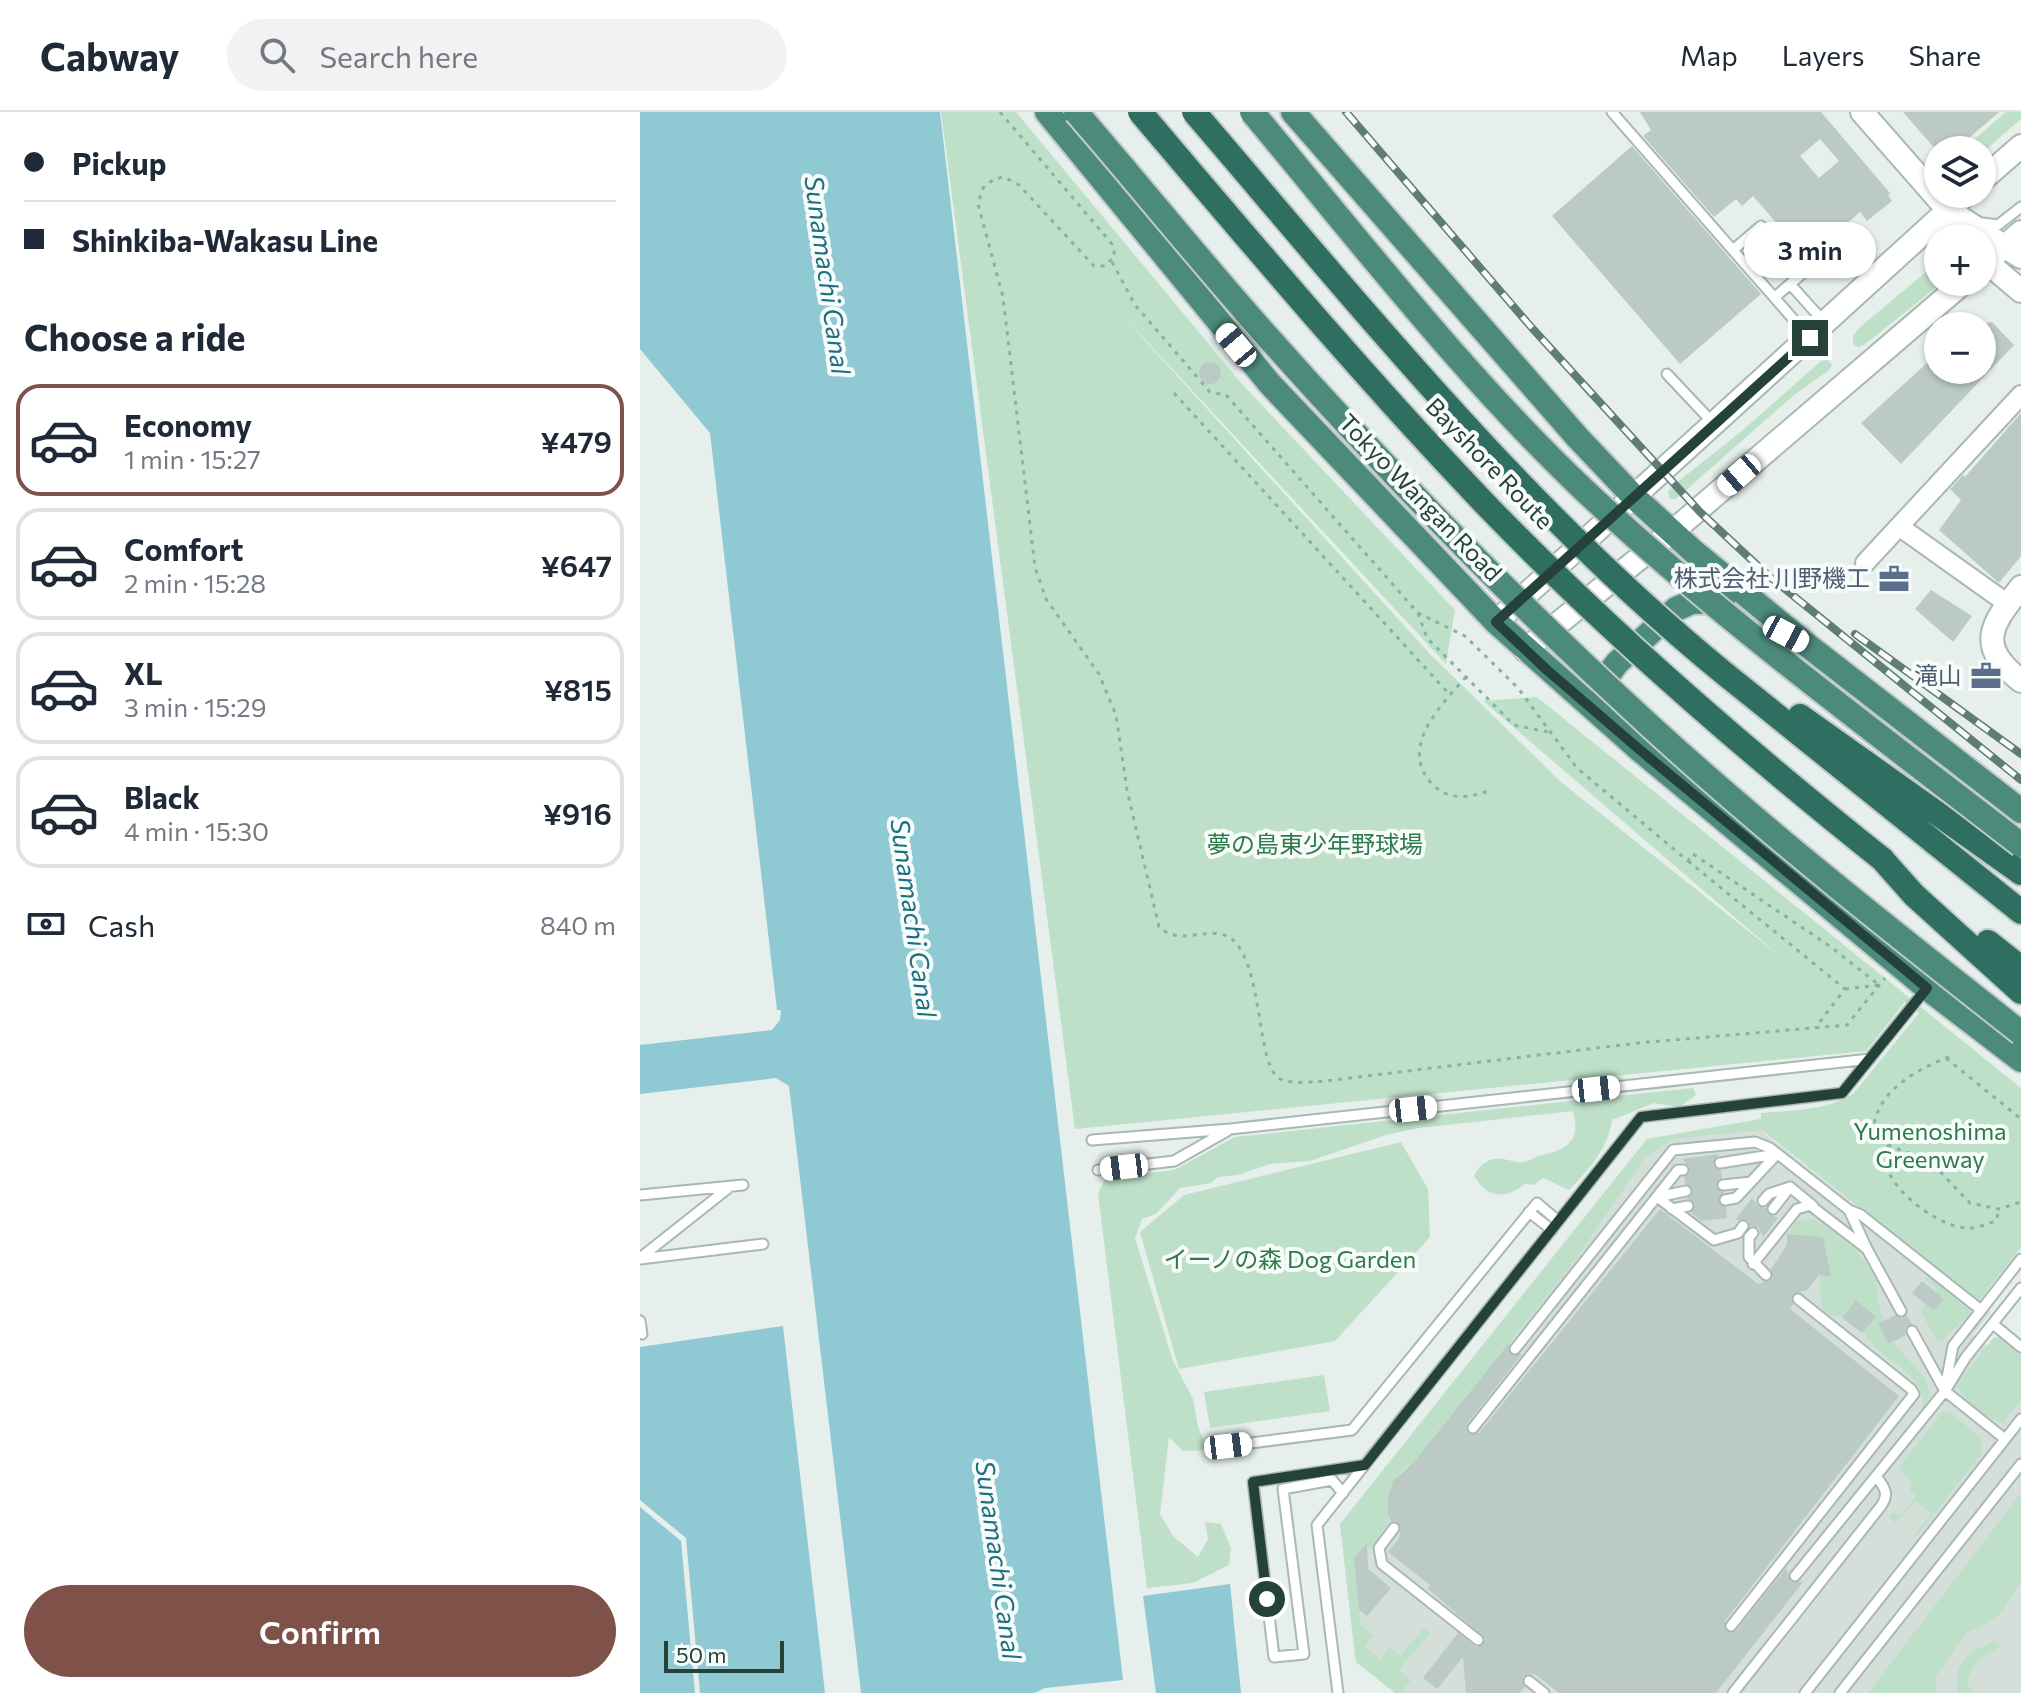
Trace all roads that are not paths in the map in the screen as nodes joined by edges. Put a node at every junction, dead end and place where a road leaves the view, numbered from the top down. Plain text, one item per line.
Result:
1 (1047, 112) edge
2 (1076, 112) edge
3 (1140, 112) edge
4 (1194, 112) edge
5 (1252, 112) edge
6 (1293, 112) edge
7 (1612, 112) edge
8 (1862, 112) edge
9 (2021, 146) edge
10 (1996, 168) edge
11 (2021, 207) edge
12 (1950, 208) edge
13 (1948, 210) junction
14 (1958, 224) edge
15 (2016, 245) edge
16 (1733, 250) junction
17 (1996, 256) edge
18 (1996, 273) edge
19 (1790, 284) junction
20 (2021, 291) edge
21 (1948, 296) edge
22 (1775, 297) junction
23 (1818, 331) junction
24 (1667, 374) dead end
25 (2021, 395) edge
26 (1714, 424) junction
27 (1634, 497) junction
28 (1900, 527) junction
29 (1672, 532) junction
30 (1865, 563) dead end
31 (2014, 596) edge
32 (1496, 622) junction
33 (1807, 645) junction
34 (1525, 650) junction
35 (1725, 674) junction
36 (2021, 681) edge
37 (1605, 720) junction
38 (2021, 811) edge
39 (2021, 845) edge
40 (1882, 859) junction
41 (2021, 873) edge
42 (2021, 912) edge
43 (2021, 968) edge
44 (1927, 988) junction
45 (2021, 992) edge
46 (2021, 1033) edge
47 (1870, 1059) junction
48 (2021, 1060) edge
49 (1230, 1129) junction
50 (1092, 1140) dead end
51 (1777, 1154) junction
52 (1720, 1163) dead end
53 (1098, 1170) dead end
54 (1683, 1170) dead end
55 (1751, 1182) junction
56 (743, 1185) dead end
57 (1723, 1185) dead end
58 (731, 1186) junction
59 (1790, 1187) junction
60 (1686, 1191) dead end
61 (640, 1195) edge
62 (1657, 1197) junction
63 (1725, 1200) dead end
64 (1763, 1201) dead end
65 (1688, 1206) dead end
66 (1814, 1207) junction
67 (1672, 1209) junction
68 (1773, 1209) dead end
69 (1849, 1210) junction
70 (1555, 1225) junction
71 (1743, 1226) dead end
72 (1753, 1233) dead end
73 (763, 1244) dead end
74 (1867, 1249) junction
75 (640, 1258) edge
76 (2021, 1259) edge
77 (1753, 1264) junction
78 (1766, 1275) dead end
79 (2021, 1288) edge
80 (1798, 1299) dead end
81 (1981, 1310) junction
82 (1901, 1311) dead end
83 (640, 1321) edge
84 (1993, 1324) junction
85 (1912, 1331) dead end
86 (642, 1334) dead end
87 (2021, 1347) edge
88 (1515, 1349) dead end
89 (1945, 1391) junction
90 (2021, 1419) edge
91 (1473, 1428) dead end
92 (2005, 1439) junction
93 (1228, 1446) dead end
94 (2021, 1464) edge
95 (1365, 1465) junction
96 (1876, 1476) junction
97 (1343, 1493) junction
98 (1394, 1528) dead end
99 (1795, 1576) dead end
100 (1731, 1626) dead end
101 (1478, 1640) dead end
102 (1529, 1681) dead end
103 (1338, 1693) edge
104 (1544, 1693) edge
105 (1733, 1693) edge
106 (1805, 1693) edge
107 (1840, 1693) edge

1 - 32 highway
2 - 46 highway, Tokyo Wangan Road, bridge
3 - 40 highway, Bayshore Route, bridge
4 - 35 highway, Bayshore Route, bridge
5 - 39 highway, bridge
6 - 27 highway
7 - 16 lane
8 - 13 street
9 - 10 street
11 - 13 lane
12 - 13 street
13 - 14 street
13 - 15 street
13 - 23 street
15 - 17 street
16 - 19 lane
16 - 22 lane
18 - 20 street
19 - 22 lane
19 - 23 lane
21 - 29 street
22 - 23 lane
23 - 26 street
24 - 26 lane
25 - 28 street
26 - 27 street
27 - 29 highway
27 - 32 street
28 - 30 street
28 - 31 street
29 - 33 highway
29 - 34 street
31 - 36 street
32 - 34 highway
33 - 37 highway
33 - 38 highway
34 - 37 highway
35 - 41 highway
35 - 42 highway, Bayshore Route
37 - 44 highway
40 - 43 highway, Bayshore Route
40 - 45 highway
44 - 47 lane
44 - 48 highway
47 - 49 lane
47 - 70 lane
49 - 50 lane
49 - 53 lane
51 - 52 lane
51 - 55 lane
51 - 69 lane
51 - 88 lane
54 - 62 lane
55 - 57 lane
55 - 63 lane
56 - 58 lane
58 - 61 lane
58 - 75 lane
59 - 64 lane
59 - 66 lane
59 - 68 lane
60 - 62 lane
62 - 67 lane
62 - 91 lane
65 - 67 lane
66 - 74 lane
66 - 77 lane
67 - 71 lane
69 - 74 lane
69 - 81 lane
70 - 93 lane
70 - 95 lane
72 - 77 lane
73 - 75 lane
74 - 82 lane
76 - 81 lane
77 - 78 lane
79 - 84 lane
80 - 100 lane
81 - 89 lane
83 - 86 lane
84 - 87 lane
84 - 89 lane
85 - 89 lane
89 - 92 lane
89 - 96 lane
90 - 92 lane
92 - 106 lane
94 - 107 lane
95 - 97 lane
95 - 97 lane
96 - 99 lane
96 - 105 lane
97 - 103 lane
98 - 101 lane
102 - 104 lane

